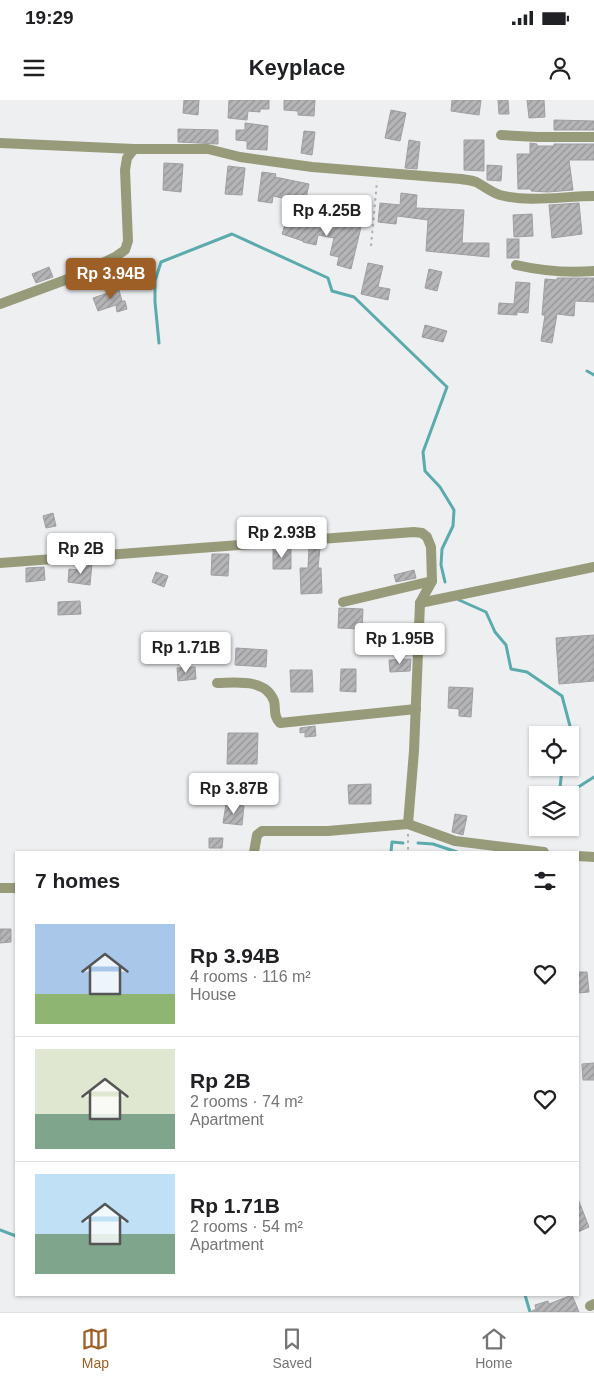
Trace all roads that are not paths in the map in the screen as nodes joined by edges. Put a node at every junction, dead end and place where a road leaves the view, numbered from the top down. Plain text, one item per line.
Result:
1 (501, 135) dead end
2 (594, 137) edge
3 (0, 143) edge
4 (134, 149) junction
5 (594, 196) edge
6 (516, 265) dead end
7 (594, 271) edge
8 (0, 304) edge
9 (0, 563) edge
10 (594, 567) edge
11 (432, 581) junction
12 (344, 602) dead end
13 (420, 603) junction
14 (217, 683) dead end
15 (416, 709) junction
16 (408, 824) junction
17 (254, 851) edge
18 (536, 851) edge
19 (579, 856) edge
20 (594, 857) edge
21 (0, 888) edge
22 (15, 888) edge

1 - 2 street
3 - 4 street
4 - 5 street
4 - 8 street
6 - 7 street
9 - 11 street
10 - 13 street
11 - 12 street
11 - 13 street
13 - 15 street
14 - 15 street
15 - 16 street
16 - 17 street
16 - 18 street
19 - 20 street
21 - 22 street

